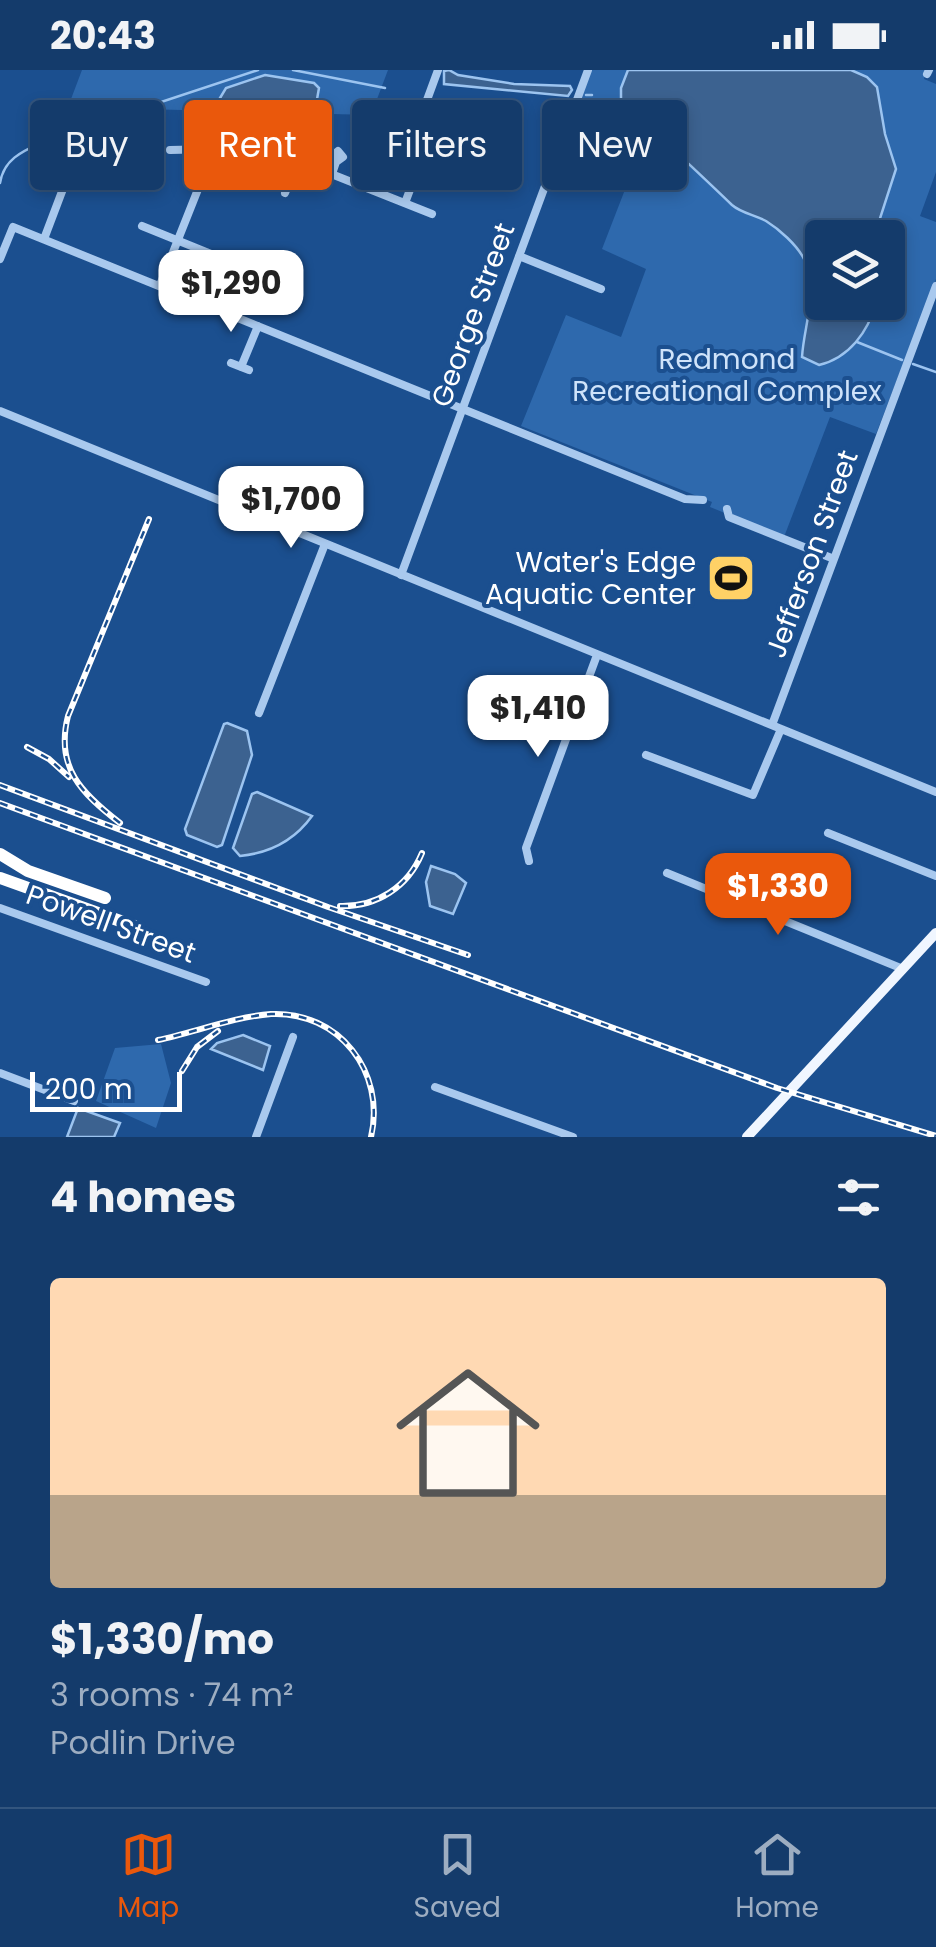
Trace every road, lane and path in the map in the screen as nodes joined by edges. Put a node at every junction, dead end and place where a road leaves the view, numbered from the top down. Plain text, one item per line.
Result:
1 (438, 70) edge
2 (588, 70) edge
3 (170, 150) dead end
4 (184, 150) edge
5 (336, 162) dead end
6 (332, 174) joint
7 (63, 190) edge
8 (198, 190) edge
9 (286, 190) edge
10 (285, 193) dead end
11 (405, 203) junction
12 (432, 214) dead end
13 (142, 226) dead end
14 (44, 239) junction
15 (178, 240) junction
16 (519, 256) junction
17 (0, 259) edge
18 (258, 274) dead end
19 (160, 285) junction
20 (936, 286) edge
21 (601, 290) dead end
22 (258, 326) junction
23 (231, 363) dead end
24 (464, 409) junction
25 (0, 411) edge
26 (703, 500) dead end
27 (726, 509) dead end
28 (325, 544) junction
29 (834, 559) junction
30 (401, 575) junction
31 (597, 656) junction
32 (260, 713) dead end
33 (776, 727) junction
34 (646, 755) dead end
35 (936, 792) edge
36 (828, 832) dead end
37 (0, 854) edge
38 (529, 861) dead end
39 (667, 873) dead end
40 (936, 876) edge
41 (0, 878) edge
42 (105, 898) dead end
43 (0, 908) edge
44 (138, 927) dead end
45 (936, 933) edge
46 (903, 969) junction
47 (206, 982) dead end
48 (293, 1038) dead end
49 (0, 1074) edge
50 (435, 1088) dead end
51 (74, 1102) dead end
52 (256, 1137) edge
53 (573, 1137) edge
54 (747, 1137) edge

1 - 11 street
2 - 16 street, George Street
3 - 4 street
5 - 6 street
6 - 11 street
7 - 14 street
8 - 15 street
9 - 10 street
11 - 12 street
13 - 15 street
14 - 17 street
14 - 19 street
15 - 18 street
15 - 19 street
16 - 21 street
16 - 24 street, George Street
19 - 22 street
20 - 29 street, Jefferson Street
22 - 23 street
22 - 24 street
24 - 26 street
24 - 30 street, George Street
25 - 28 street
27 - 29 street
28 - 30 street
28 - 32 street
29 - 33 street, Jefferson Street
30 - 31 street
31 - 33 street
31 - 38 street
33 - 34 street, Jefferson Street
33 - 35 street
36 - 40 street
37 - 42 highway
39 - 46 street
41 - 44 highway
43 - 47 street, Powell Street
45 - 46 main road
46 - 54 main road
48 - 52 street
49 - 51 street
50 - 53 street

